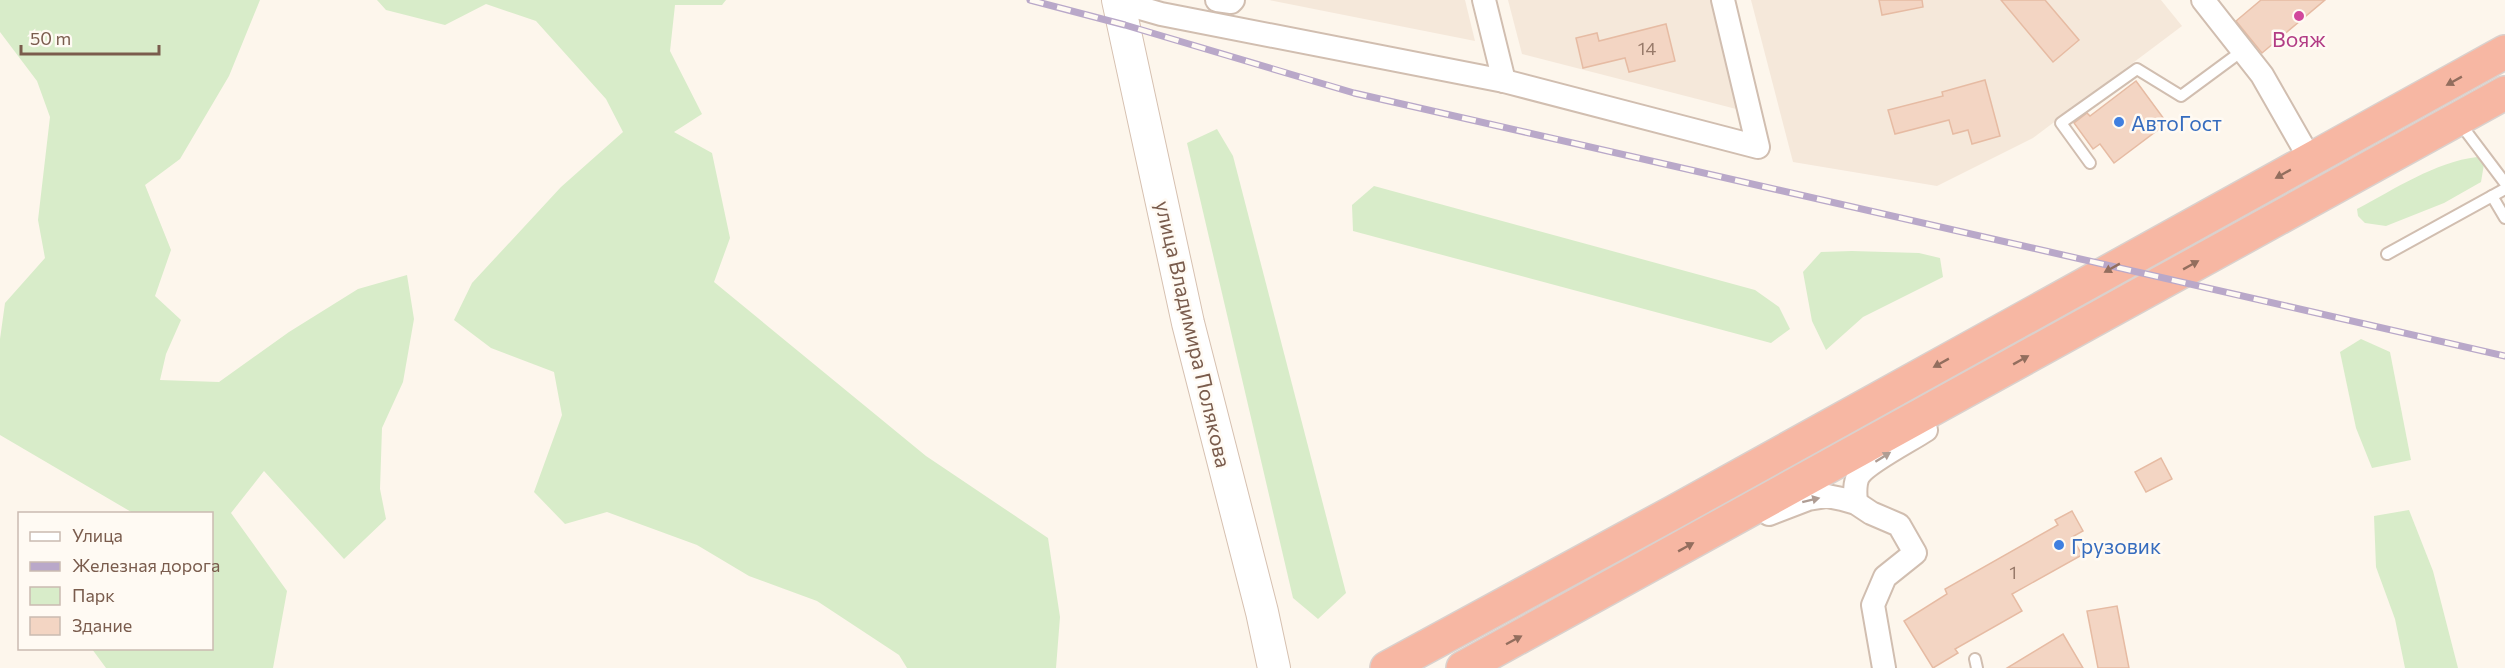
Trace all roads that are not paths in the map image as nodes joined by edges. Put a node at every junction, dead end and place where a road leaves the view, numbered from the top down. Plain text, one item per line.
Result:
1 (1216, 0) edge
2 (1233, 0) edge
3 (1484, 0) edge
4 (1723, 0) edge
5 (2203, 0) edge
6 (1118, 1) edge
7 (2242, 51) junction
8 (2505, 52) edge
9 (1504, 81) junction
10 (2505, 93) edge
11 (2457, 119) junction
12 (2310, 159) junction
13 (2090, 163) dead end
14 (2505, 183) edge
15 (2505, 189) edge
16 (2492, 196) junction
17 (2505, 218) edge
18 (2387, 254) dead end
19 (1991, 377) junction
20 (1856, 503) junction
21 (1735, 519) junction
22 (1274, 668) edge
23 (1388, 668) edge
24 (1463, 668) edge
25 (1884, 668) edge

1 - 2 street
3 - 9 street
4 - 9 street
5 - 7 street
6 - 9 street
6 - 22 street, улица Владимира Полякова
7 - 12 street
7 - 13 lane
8 -> 12 highway
10 - 11 highway
11 - 14 lane
19 -> 11 highway
12 -> 23 highway
15 - 16 lane
16 - 17 lane
16 - 18 lane
20 -> 19 street
19 - 21 highway
21 -> 20 street
20 - 25 street
24 -> 21 highway

